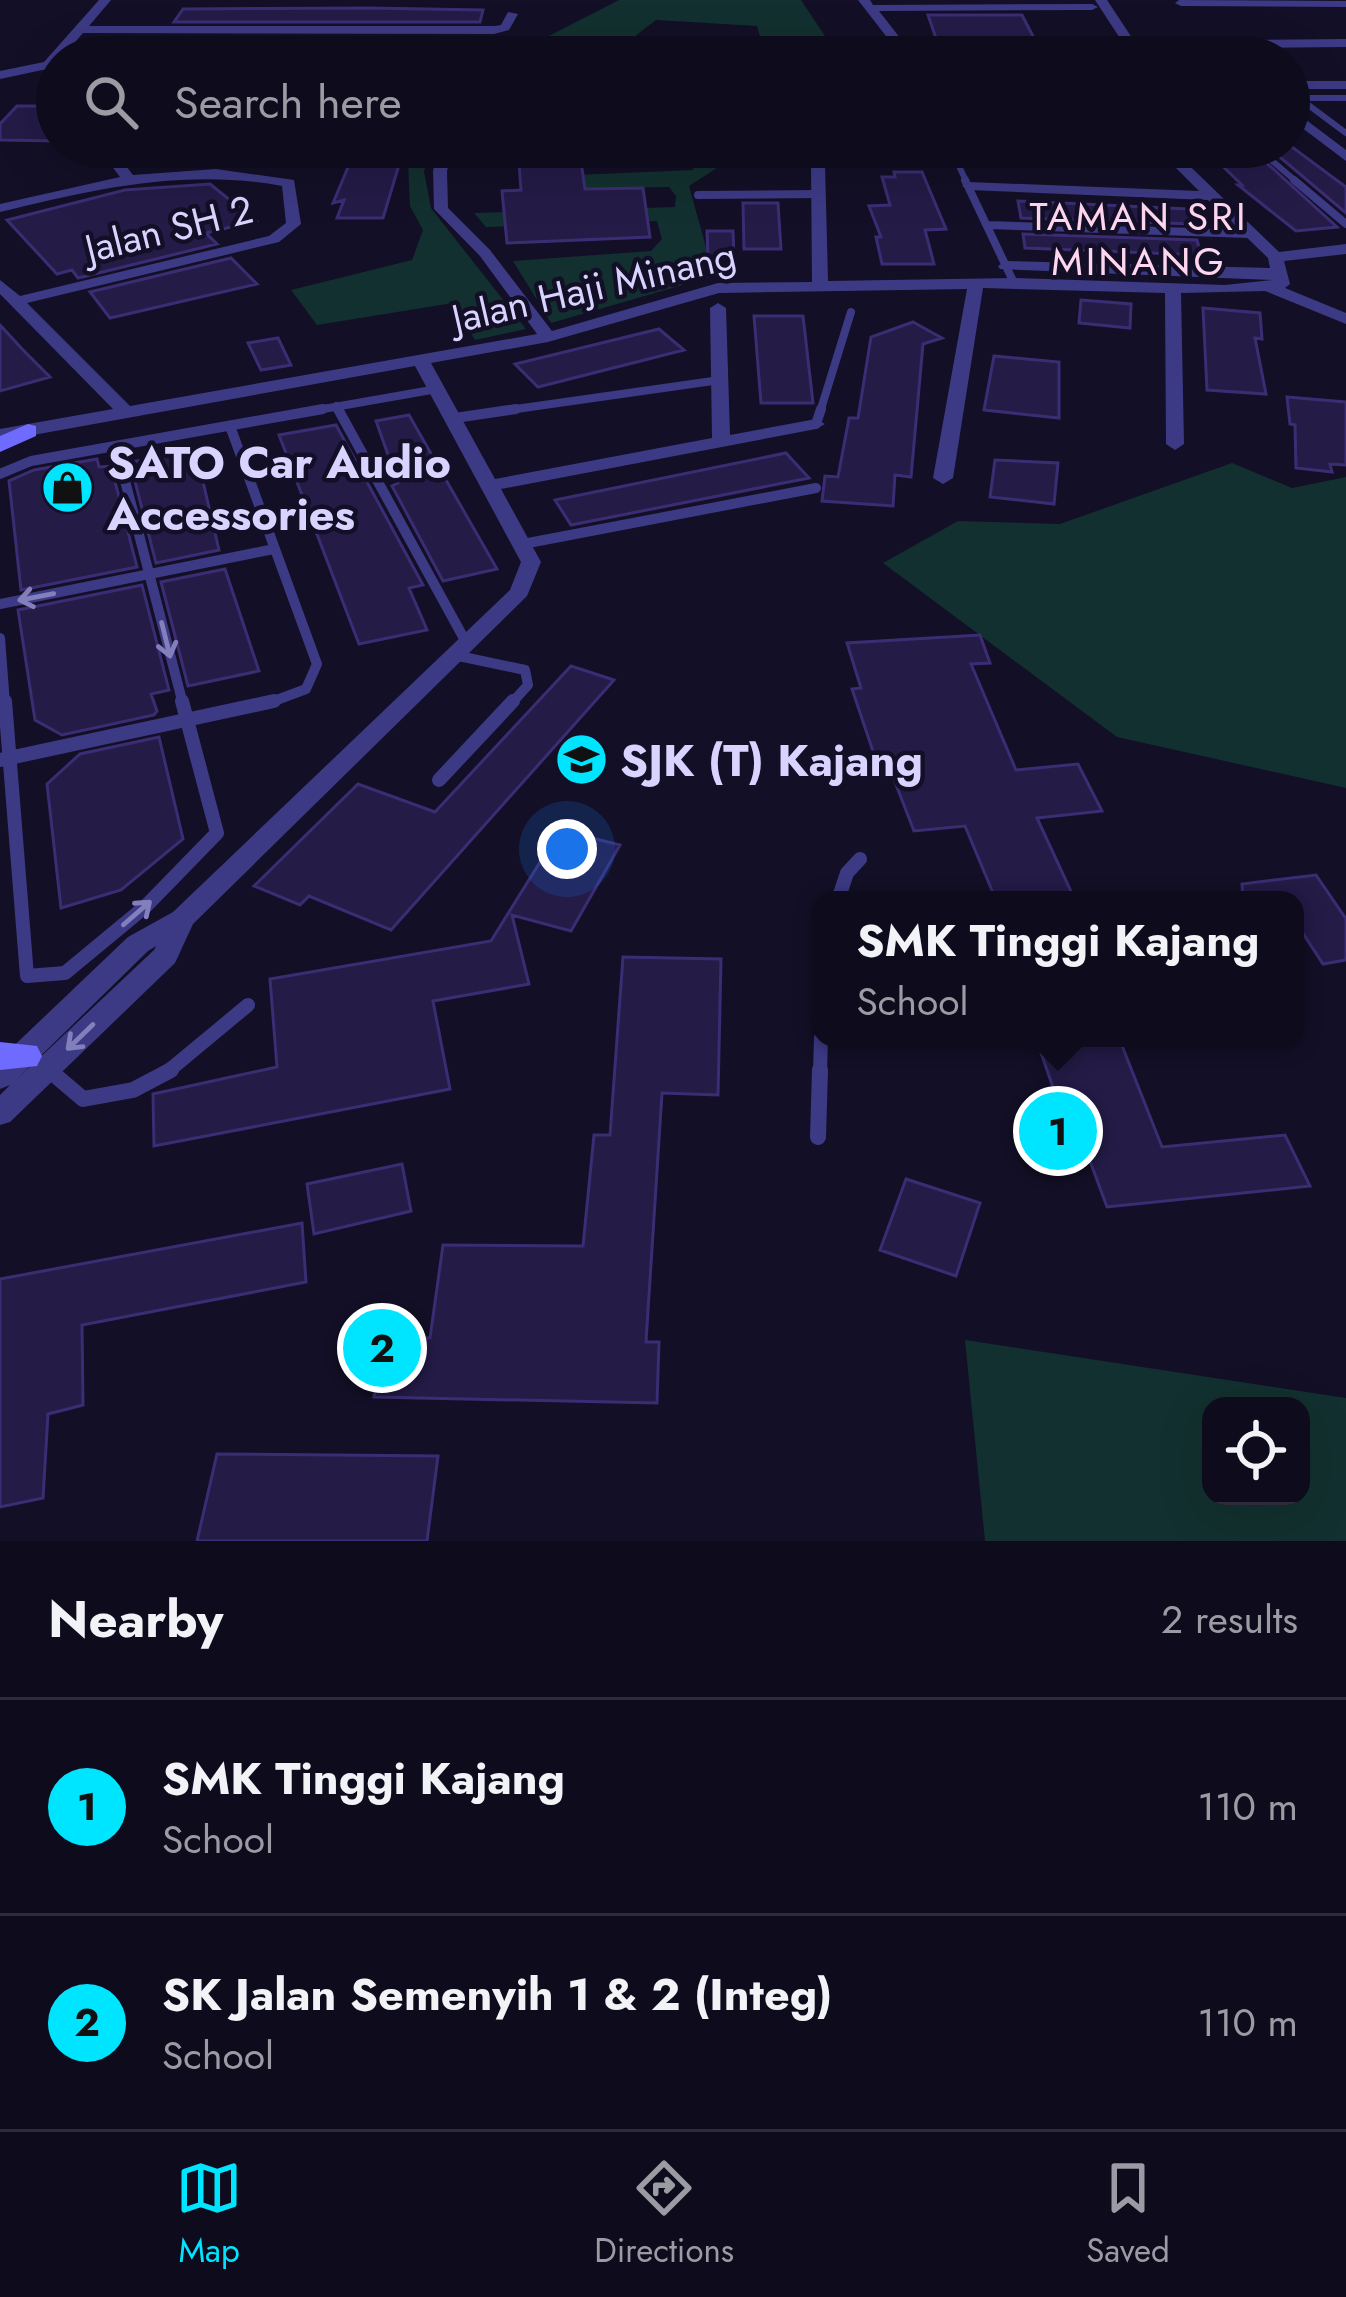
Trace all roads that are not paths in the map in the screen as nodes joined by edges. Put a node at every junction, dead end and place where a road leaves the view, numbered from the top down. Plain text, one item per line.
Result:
1 (105, 0) edge
2 (1096, 3) edge
3 (1181, 3) dead end
4 (868, 4) edge
5 (1339, 4) edge
6 (512, 14) dead end
7 (79, 29) junction
8 (73, 36) edge
9 (892, 36) edge
10 (1124, 36) edge
11 (1310, 43) edge
12 (1346, 43) edge
13 (36, 69) edge
14 (0, 75) edge
15 (1310, 85) edge
16 (1346, 85) edge
17 (1310, 98) edge
18 (1346, 98) edge
19 (1310, 109) edge
20 (1310, 128) edge
21 (1344, 131) edge
22 (1345, 156) edge
23 (121, 168) edge
24 (441, 168) edge
25 (818, 168) edge
26 (960, 168) edge
27 (1183, 168) edge
28 (1281, 168) edge
29 (127, 176) junction
30 (969, 186) junction
31 (819, 194) junction
32 (698, 195) dead end
33 (1211, 196) junction
34 (0, 208) edge
35 (988, 224) junction
36 (1346, 224) edge
37 (1249, 234) junction
38 (1346, 249) edge
39 (1010, 275) junction
40 (1277, 276) junction
41 (0, 285) edge
42 (820, 286) junction
43 (975, 286) junction
44 (1174, 288) junction
45 (17, 301) junction
46 (718, 308) dead end
47 (851, 312) dead end
48 (1346, 319) edge
49 (548, 337) junction
50 (422, 363) junction
51 (720, 380) junction
52 (437, 388) junction
53 (336, 406) junction
54 (128, 414) junction
55 (455, 418) junction
56 (816, 424) joint
57 (230, 425) junction
58 (0, 431) edge
59 (28, 431) junction
60 (721, 442) junction
61 (1175, 444) dead end
62 (0, 445) edge
63 (116, 446) junction
64 (0, 473) edge
65 (943, 478) dead end
66 (491, 485) junction
67 (816, 488) dead end
68 (523, 544) junction
69 (274, 550) junction
70 (150, 574) junction
71 (0, 604) edge
72 (0, 638) edge
73 (460, 649) junction
74 (186, 721) junction
75 (5, 759) edge
76 (439, 780) dead end
77 (860, 859) dead end
78 (841, 891) edge
79 (248, 1005) dead end
80 (821, 1047) edge
81 (18, 1064) edge
82 (0, 1113) edge
83 (818, 1137) dead end

1 - 7 street
2 - 4 street
2 - 10 street
3 - 5 street
4 - 9 street
6 - 7 street
7 - 8 street
11 - 12 street
13 - 14 street
15 - 16 street
17 - 18 lane
19 - 21 lane
20 - 22 street
23 - 29 street
24 - 49 street
25 - 31 street
26 - 30 lane
27 - 33 street
28 - 36 lane
29 - 34 street, Jalan SH 2
29 - 45 street, Jalan SH 2
30 - 33 street
30 - 35 lane
31 - 32 lane
31 - 42 street
33 - 37 street
35 - 37 lane
35 - 39 lane
37 - 40 street
38 - 40 street
39 - 40 street
39 - 43 street, Jalan Haji Minang
39 - 44 street, Jalan Haji Minang
40 - 44 street, Jalan Haji Minang
40 - 48 street
41 - 45 street
42 - 43 street, Jalan Haji Minang
42 - 49 street, Jalan Haji Minang
43 - 65 street
44 - 61 street
45 - 54 street
46 - 51 street
47 - 56 lane
49 - 50 street, Jalan Haji Minang
50 - 52 street
50 - 54 street, Jalan Haji Minang
51 - 55 lane
51 - 60 street
52 - 53 lane
52 - 55 street
53 - 57 lane
53 - 73 lane
54 - 59 street, Jalan Haji Minang
55 - 66 street
56 - 60 street
57 - 63 lane
57 - 69 lane
58 - 59 main road
59 - 62 main road
60 - 66 street
63 - 64 lane
63 - 70 lane
66 - 68 street
67 - 68 lane
68 - 73 street
69 - 70 lane
69 - 74 lane
70 -> 71 lane
70 -> 74 lane
72 - 75 lane
73 - 76 lane
73 - 81 street
74 - 75 lane
75 -> 74 lane
77 - 78 lane
79 - 81 lane
80 - 83 lane
81 - 82 street

